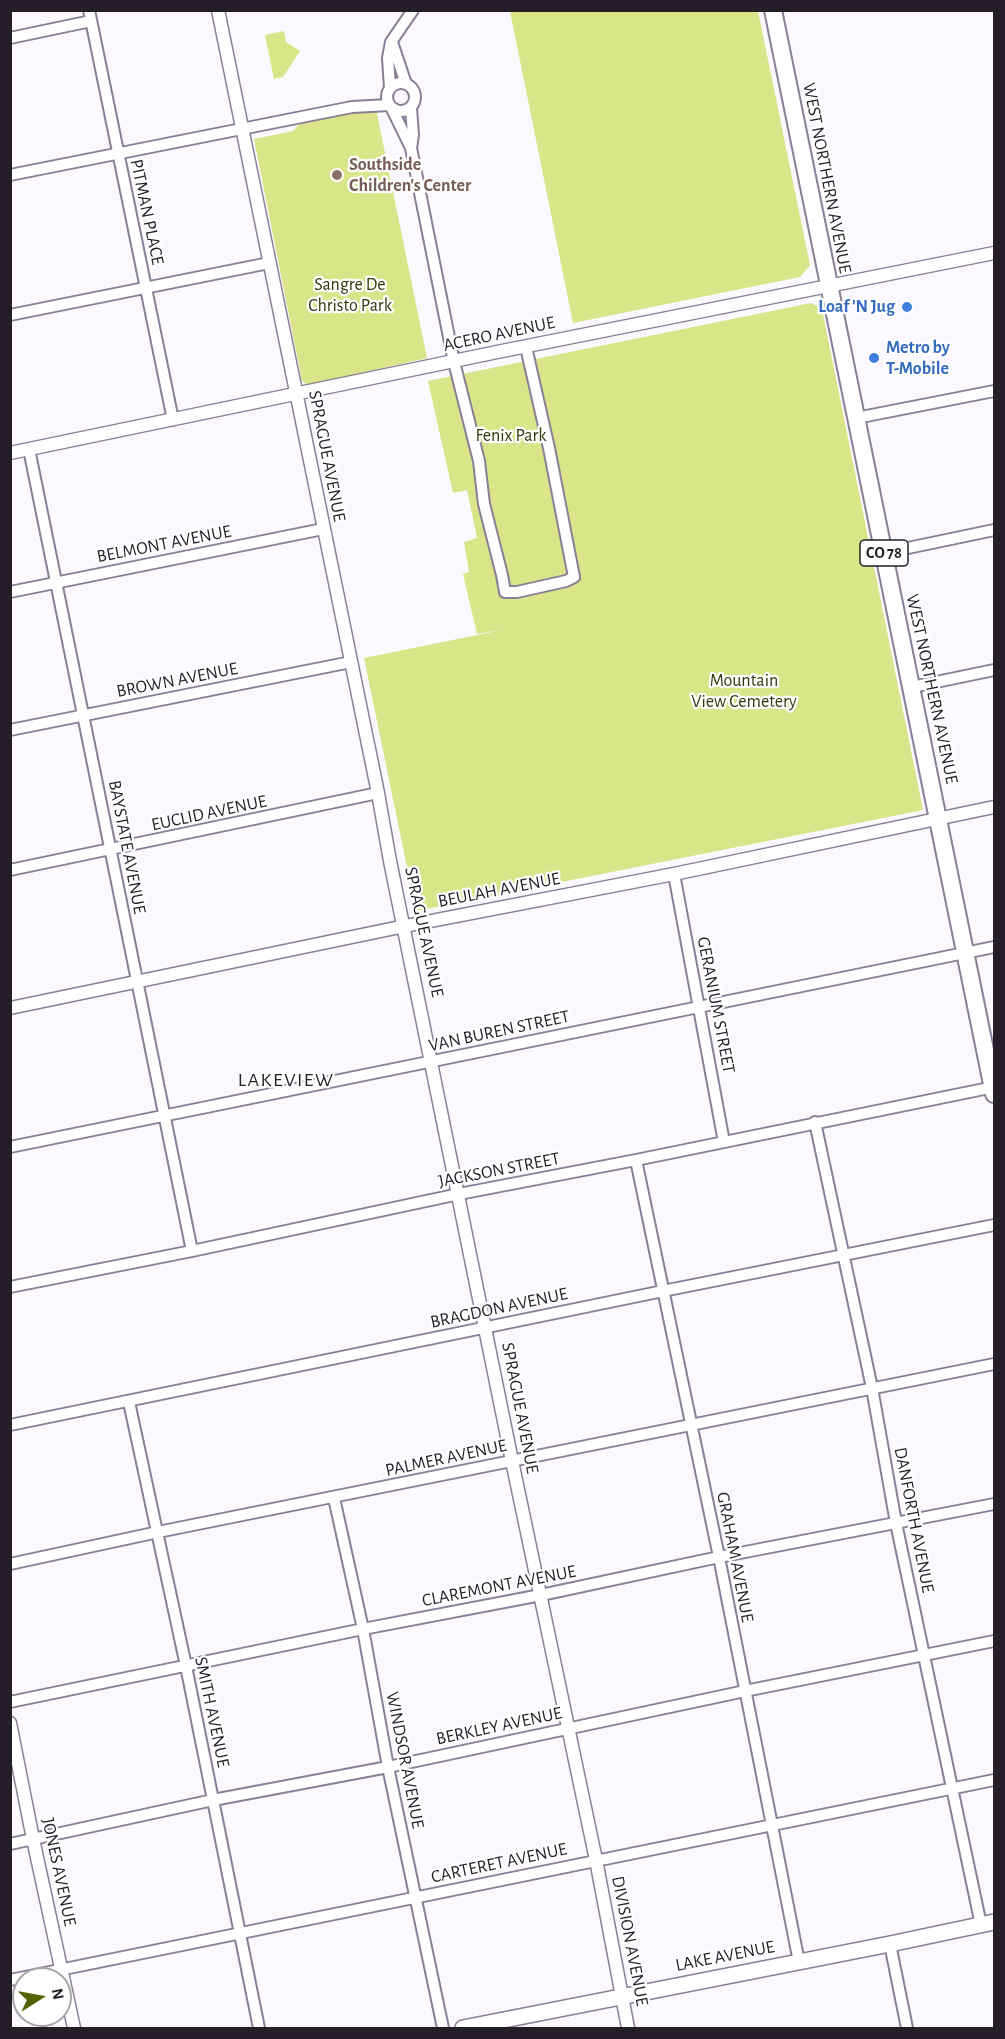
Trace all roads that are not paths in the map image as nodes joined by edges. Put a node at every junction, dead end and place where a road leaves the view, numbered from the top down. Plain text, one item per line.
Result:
1 (218, 10) edge
2 (413, 10) edge
3 (773, 10) edge
4 (90, 16) edge
5 (10, 38) edge
6 (391, 42) junction
7 (406, 84) junction
8 (389, 89) junction
9 (352, 107) junction
10 (390, 107) junction
11 (411, 108) junction
12 (241, 129) junction
13 (411, 148) junction
14 (118, 154) junction
15 (10, 176) edge
16 (994, 254) edge
17 (269, 263) junction
18 (829, 287) junction
19 (146, 288) junction
20 (10, 315) edge
21 (526, 346) junction
22 (454, 362) junction
23 (994, 392) edge
24 (296, 395) junction
25 (856, 418) junction
26 (173, 420) junction
27 (29, 449) junction
28 (10, 453) edge
29 (323, 530) junction
30 (994, 530) edge
31 (884, 553) junction
32 (56, 582) junction
33 (10, 592) edge
34 (351, 662) junction
35 (994, 670) edge
36 (912, 687) junction
37 (83, 716) junction
38 (10, 730) edge
39 (378, 793) junction
40 (994, 807) edge
41 (938, 819) junction
42 (112, 850) junction
43 (10, 870) edge
44 (674, 874) junction
45 (405, 926) junction
46 (994, 947) edge
47 (966, 952) junction
48 (137, 982) junction
49 (699, 1006) junction
50 (10, 1008) edge
51 (432, 1063) junction
52 (994, 1089) edge
53 (165, 1116) junction
54 (815, 1122) junction
55 (724, 1142) junction
56 (10, 1147) edge
57 (636, 1160) junction
58 (459, 1194) junction
59 (994, 1226) edge
60 (192, 1251) junction
61 (844, 1255) junction
62 (10, 1287) edge
63 (663, 1291) junction
64 (486, 1328) junction
65 (994, 1364) edge
66 (872, 1388) junction
67 (129, 1402) junction
68 (10, 1425) edge
69 (691, 1425) junction
70 (512, 1461) junction
71 (334, 1498) junction
72 (994, 1504) edge
73 (896, 1523) junction
74 (158, 1532) junction
75 (719, 1557) junction
76 (10, 1564) edge
77 (540, 1595) junction
78 (363, 1629) junction
79 (994, 1641) edge
80 (924, 1654) junction
81 (186, 1666) junction
82 (744, 1691) junction
83 (10, 1702) edge
84 (10, 1723) edge
85 (568, 1728) junction
86 (388, 1767) junction
87 (994, 1780) edge
88 (952, 1789) junction
89 (213, 1800) junction
90 (773, 1825) junction
91 (33, 1839) junction
92 (10, 1844) edge
93 (596, 1860) junction
94 (415, 1898) junction
95 (988, 1923) edge
96 (238, 1933) junction
97 (890, 1944) junction
98 (799, 1962) junction
99 (61, 1967) edge
100 (71, 1967) edge
101 (622, 1997) junction
102 (259, 2028) edge
103 (443, 2028) edge
104 (463, 2028) edge
105 (628, 2028) edge
106 (907, 2028) edge

1 - 12 street, SPRAGUE AVENUE
2 - 6 street
3 - 18 main road, WEST NORTHERN AVENUE / CO 78
4 - 5 street
4 - 14 street, PITMAN PLACE
6 - 7 street
6 - 8 street
7 - 8 street
7 - 11 street
8 - 9 street
8 - 10 street
9 - 10 street
9 - 12 street
10 - 11 street
10 - 13 street
11 - 13 street
12 - 14 street
12 - 17 street, SPRAGUE AVENUE
13 - 22 street
14 - 15 street
14 - 19 street, PITMAN PLACE
16 - 18 street, ACERO AVENUE
17 - 19 street
17 - 24 street, SPRAGUE AVENUE
18 - 21 street, ACERO AVENUE
18 - 25 main road, WEST NORTHERN AVENUE / CO 78
19 - 20 street
19 - 26 street, PITMAN PLACE
21 - 22 street, ACERO AVENUE
21 - 22 street
22 - 24 street, ACERO AVENUE
23 - 25 street
24 - 26 street, ACERO AVENUE
24 - 29 street, SPRAGUE AVENUE
25 - 31 main road, WEST NORTHERN AVENUE / CO 78
26 - 27 street, ACERO AVENUE
27 - 28 street, ACERO AVENUE
27 - 32 street, BAYSTATE AVENUE
29 - 32 street, BELMONT AVENUE
29 - 34 street, SPRAGUE AVENUE
30 - 31 street
31 - 36 main road, WEST NORTHERN AVENUE / CO 78
32 - 33 street, BELMONT AVENUE
32 - 37 street, BAYSTATE AVENUE
34 - 37 street, BROWN AVENUE
34 - 39 street, SPRAGUE AVENUE
35 - 36 street
36 - 41 main road, WEST NORTHERN AVENUE / CO 78
37 - 38 street, BROWN AVENUE
37 - 42 street, BAYSTATE AVENUE
39 - 42 street, EUCLID AVENUE
39 - 45 street, SPRAGUE AVENUE
40 - 41 street, BEULAH AVENUE
41 - 44 street, BEULAH AVENUE
41 - 47 main road, WEST NORTHERN AVENUE / CO 78
42 - 43 street, EUCLID AVENUE
42 - 48 street, BAYSTATE AVENUE
44 - 45 street, BEULAH AVENUE
44 - 49 street, GERANIUM STREET
45 - 48 street, BEULAH AVENUE
45 - 51 street, SPRAGUE AVENUE
46 - 47 street, VAN BUREN STREET
47 - 49 street, VAN BUREN STREET
47 - 52 main road, WEST NORTHERN AVENUE / CO 78
48 - 50 street, BEULAH AVENUE
48 - 53 street, BAYSTATE AVENUE
49 - 51 street, VAN BUREN STREET
49 - 55 street, GERANIUM STREET
51 - 53 street, VAN BUREN STREET
51 - 58 street, SPRAGUE AVENUE
52 - 54 street, JACKSON STREET
53 - 56 street, VAN BUREN STREET
53 - 60 street, BAYSTATE AVENUE
54 - 55 street, JACKSON STREET
54 - 61 street, DANFORTH AVENUE
55 - 57 street, JACKSON STREET
57 - 58 street, JACKSON STREET
57 - 63 street, GRAHAM AVENUE
58 - 60 street, JACKSON STREET
58 - 64 street, SPRAGUE AVENUE
59 - 61 street, BRAGDON AVENUE
60 - 62 street, JACKSON STREET
61 - 63 street, BRAGDON AVENUE
61 - 66 street, DANFORTH AVENUE
63 - 64 street, BRAGDON AVENUE
63 - 69 street, GRAHAM AVENUE
64 - 67 street, BRAGDON AVENUE
64 - 70 street, SPRAGUE AVENUE
65 - 66 street, PALMER AVENUE
66 - 69 street, PALMER AVENUE
66 - 73 street, DANFORTH AVENUE
67 - 68 street, BRAGDON AVENUE
67 - 74 street, SMITH AVENUE
69 - 70 street, PALMER AVENUE
69 - 75 street, GRAHAM AVENUE
70 - 71 street, PALMER AVENUE
70 - 77 street, SPRAGUE AVENUE
71 - 74 street, PALMER AVENUE
71 - 78 street, WINDSOR AVENUE
72 - 73 street, CLAREMONT AVENUE
73 - 75 street, CLAREMONT AVENUE
73 - 80 street, DANFORTH AVENUE
74 - 76 street, PALMER AVENUE
74 - 81 street, SMITH AVENUE
75 - 77 street, CLAREMONT AVENUE
75 - 82 street, GRAHAM AVENUE
77 - 78 street, CLAREMONT AVENUE
77 - 85 street, SPRAGUE AVENUE
78 - 81 street, CLAREMONT AVENUE
78 - 86 street, WINDSOR AVENUE
79 - 80 street, BERKLEY AVENUE
80 - 82 street, BERKLEY AVENUE
80 - 88 street, DANFORTH AVENUE
81 - 83 street, CLAREMONT AVENUE
81 - 89 street, SMITH AVENUE
82 - 85 street, BERKLEY AVENUE
82 - 90 street, GRAHAM AVENUE
84 - 91 street, JONES AVENUE
85 - 86 street, BERKLEY AVENUE
85 - 93 street, SPRAGUE AVENUE
86 - 89 street, BERKLEY AVENUE
86 - 94 street, WINDSOR AVENUE
87 - 88 street, CARTERET AVENUE
88 - 90 street, CARTERET AVENUE
88 - 95 street, DANFORTH AVENUE
89 - 91 street, BERKLEY AVENUE
89 - 96 street, SMITH AVENUE
90 - 93 street, CARTERET AVENUE
90 - 98 street, GRAHAM AVENUE
91 - 92 street, BERKLEY AVENUE
91 - 99 street, JONES AVENUE
93 - 94 street, CARTERET AVENUE
93 - 101 street, DIVISION AVENUE
94 - 96 street, CARTERET AVENUE
94 - 103 street, WINDSOR AVENUE
95 - 97 main road, LAKE AVENUE
96 - 100 street, CARTERET AVENUE
96 - 102 street, SMITH AVENUE
97 - 98 main road, LAKE AVENUE
97 - 106 street
98 - 101 main road, LAKE AVENUE
101 - 104 main road, LAKE AVENUE
101 - 105 street, DIVISION AVENUE

